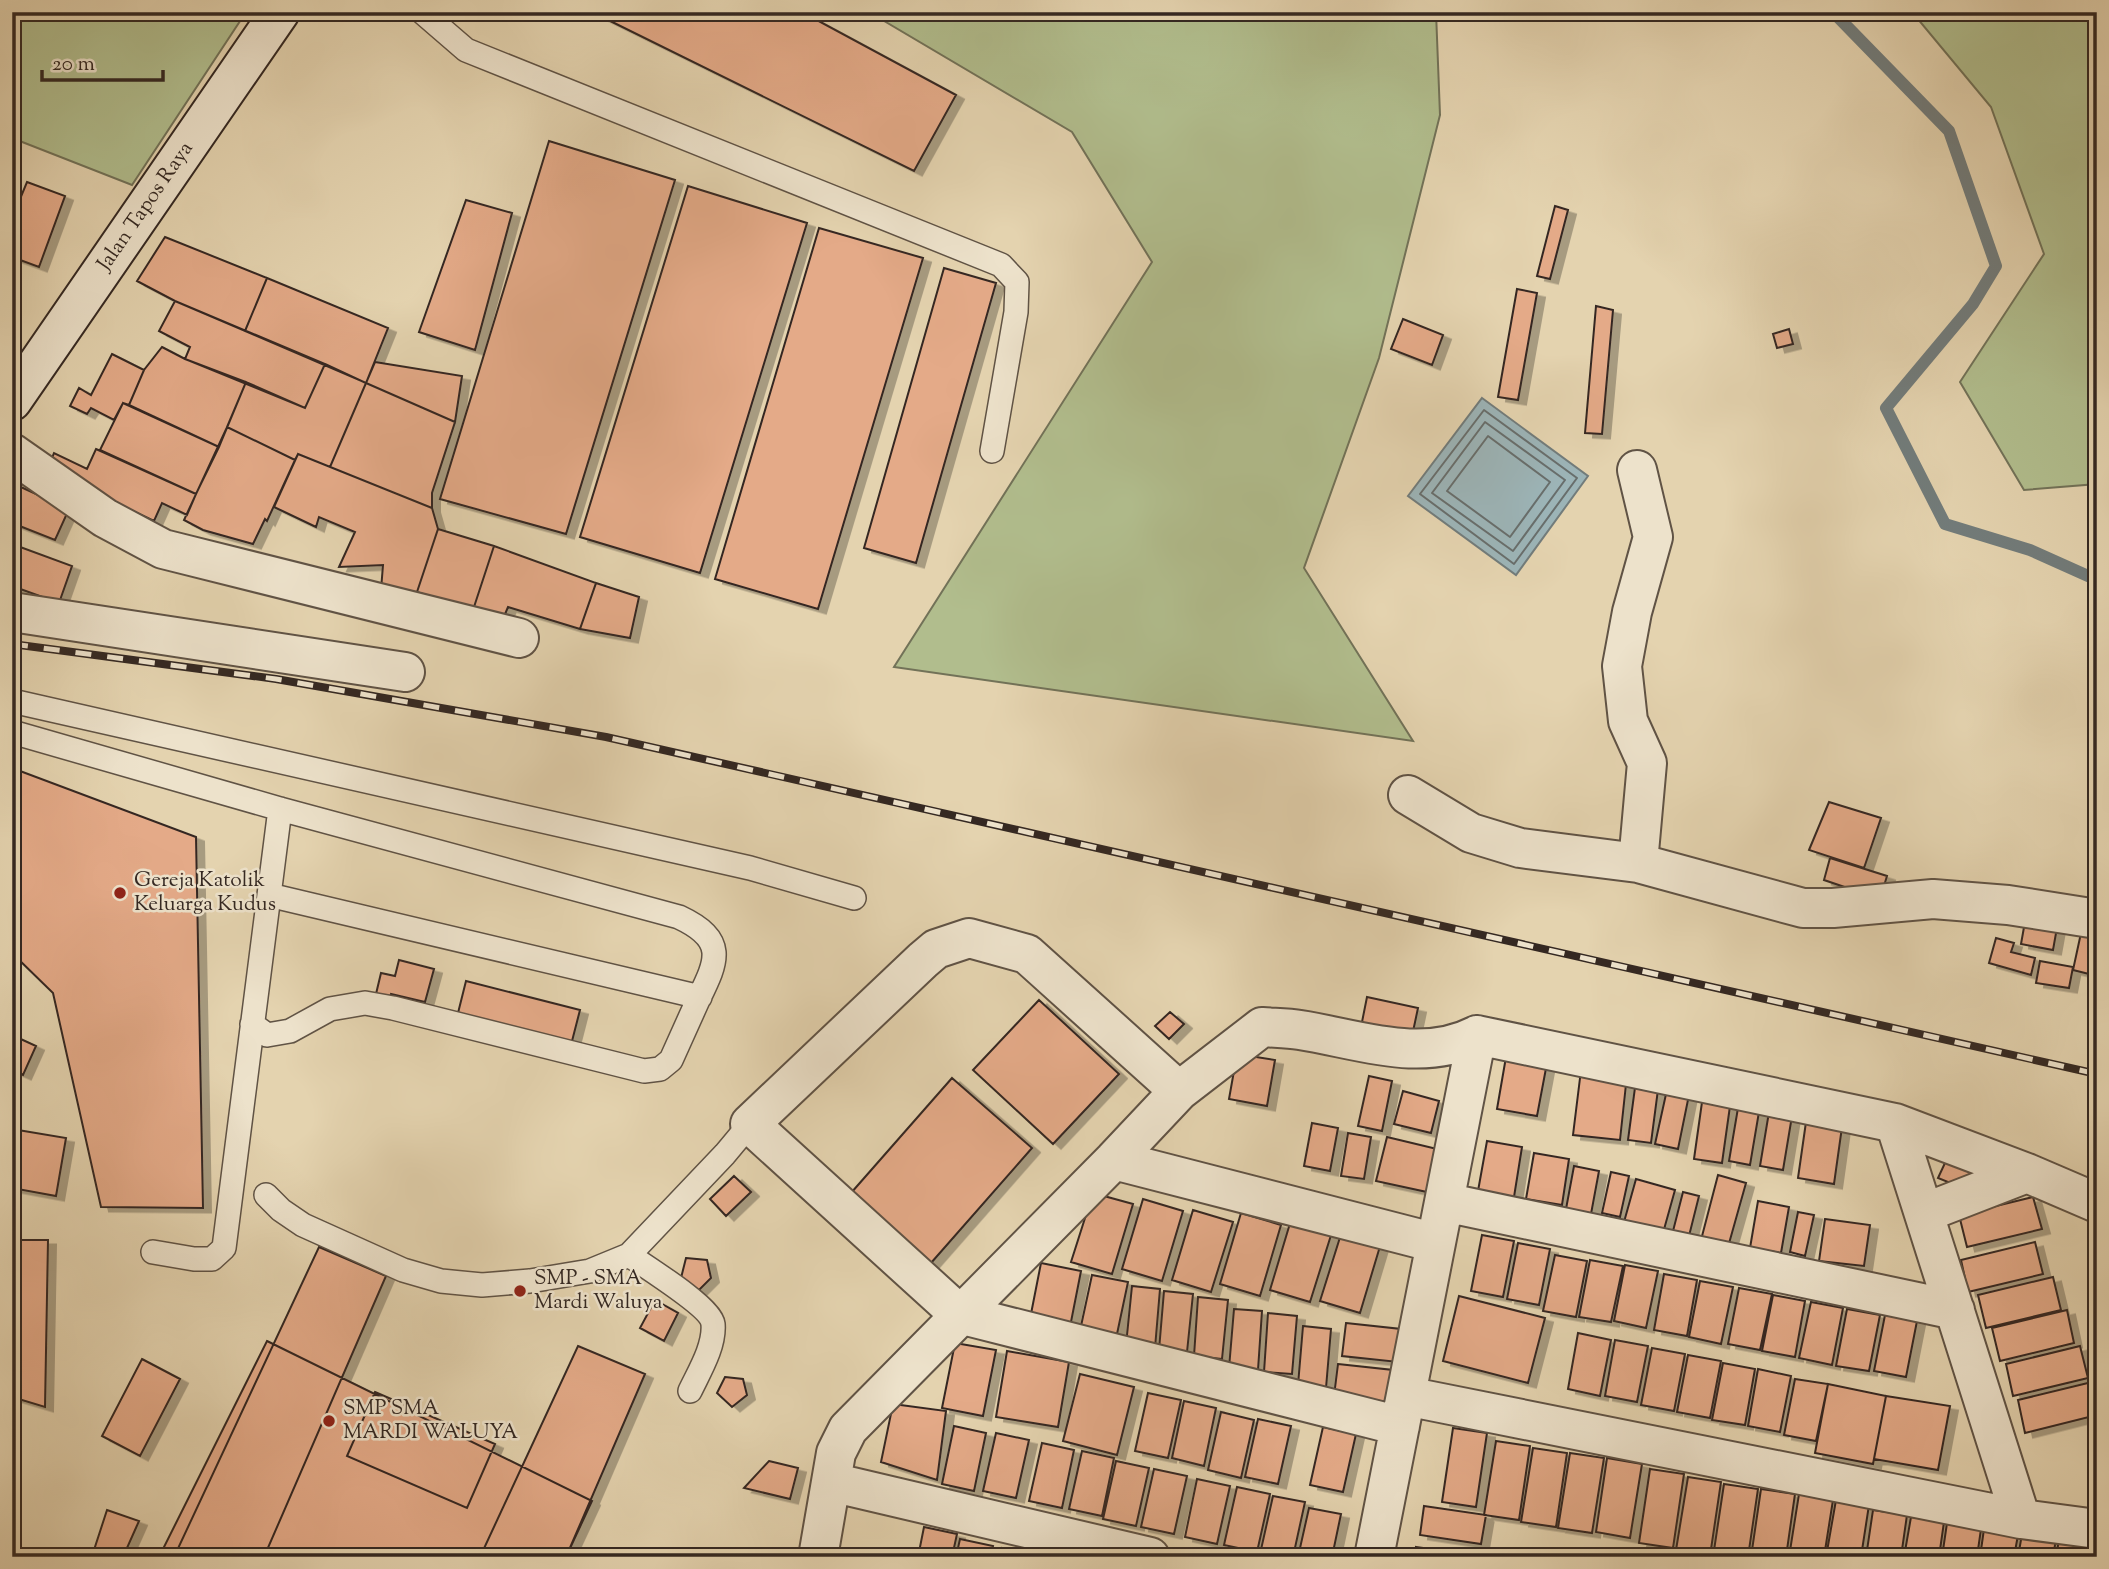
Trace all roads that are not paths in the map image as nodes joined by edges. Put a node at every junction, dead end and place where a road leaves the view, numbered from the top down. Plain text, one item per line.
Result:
1 (280, 12) edge
2 (422, 12) edge
3 (12, 401) edge
4 (992, 451) dead end
5 (12, 453) edge
6 (1637, 470) dead end
7 (12, 612) edge
8 (519, 638) dead end
9 (405, 672) dead end
10 (12, 701) edge
11 (12, 732) edge
12 (1408, 795) dead end
13 (281, 809) junction
14 (1638, 863) junction
15 (270, 895) junction
16 (854, 898) dead end
17 (2097, 919) edge
18 (699, 997) junction
19 (252, 1024) junction
20 (1476, 1035) junction
21 (1179, 1091) junction
22 (1895, 1123) junction
23 (750, 1124) junction
24 (1114, 1160) junction
25 (2027, 1173) junction
26 (266, 1195) dead end
27 (1444, 1202) junction
28 (2097, 1203) edge
29 (1924, 1213) junction
30 (1436, 1243) junction
31 (153, 1252) dead end
32 (629, 1255) junction
33 (1955, 1310) junction
34 (959, 1314) junction
35 (690, 1391) dead end
36 (1403, 1411) junction
37 (831, 1482) junction
38 (2021, 1519) junction
39 (2097, 1529) edge
40 (818, 1557) edge
41 (1150, 1557) edge
42 (1374, 1557) edge

1 - 3 street, Jalan Tapos Raya
2 - 4 lane
5 - 8 street
6 - 14 street
7 - 9 street
10 - 16 lane
11 - 13 lane
12 - 14 street
13 - 15 lane
13 - 18 lane
14 - 17 street
15 - 18 lane
15 - 19 lane
18 - 19 lane
19 - 31 lane
20 - 21 street
20 - 22 street
20 - 27 street
21 - 23 street
21 - 24 street
22 - 25 street
22 - 29 street
23 - 32 lane
23 - 34 street
24 - 30 street
24 - 34 street
25 - 28 street
25 - 29 street
26 - 32 lane
27 - 30 street
27 - 33 street
29 - 33 street
30 - 36 street
32 - 35 lane
33 - 38 street
34 - 36 street
34 - 37 street
36 - 38 street
36 - 42 street
37 - 40 street
37 - 41 street
38 - 39 street

